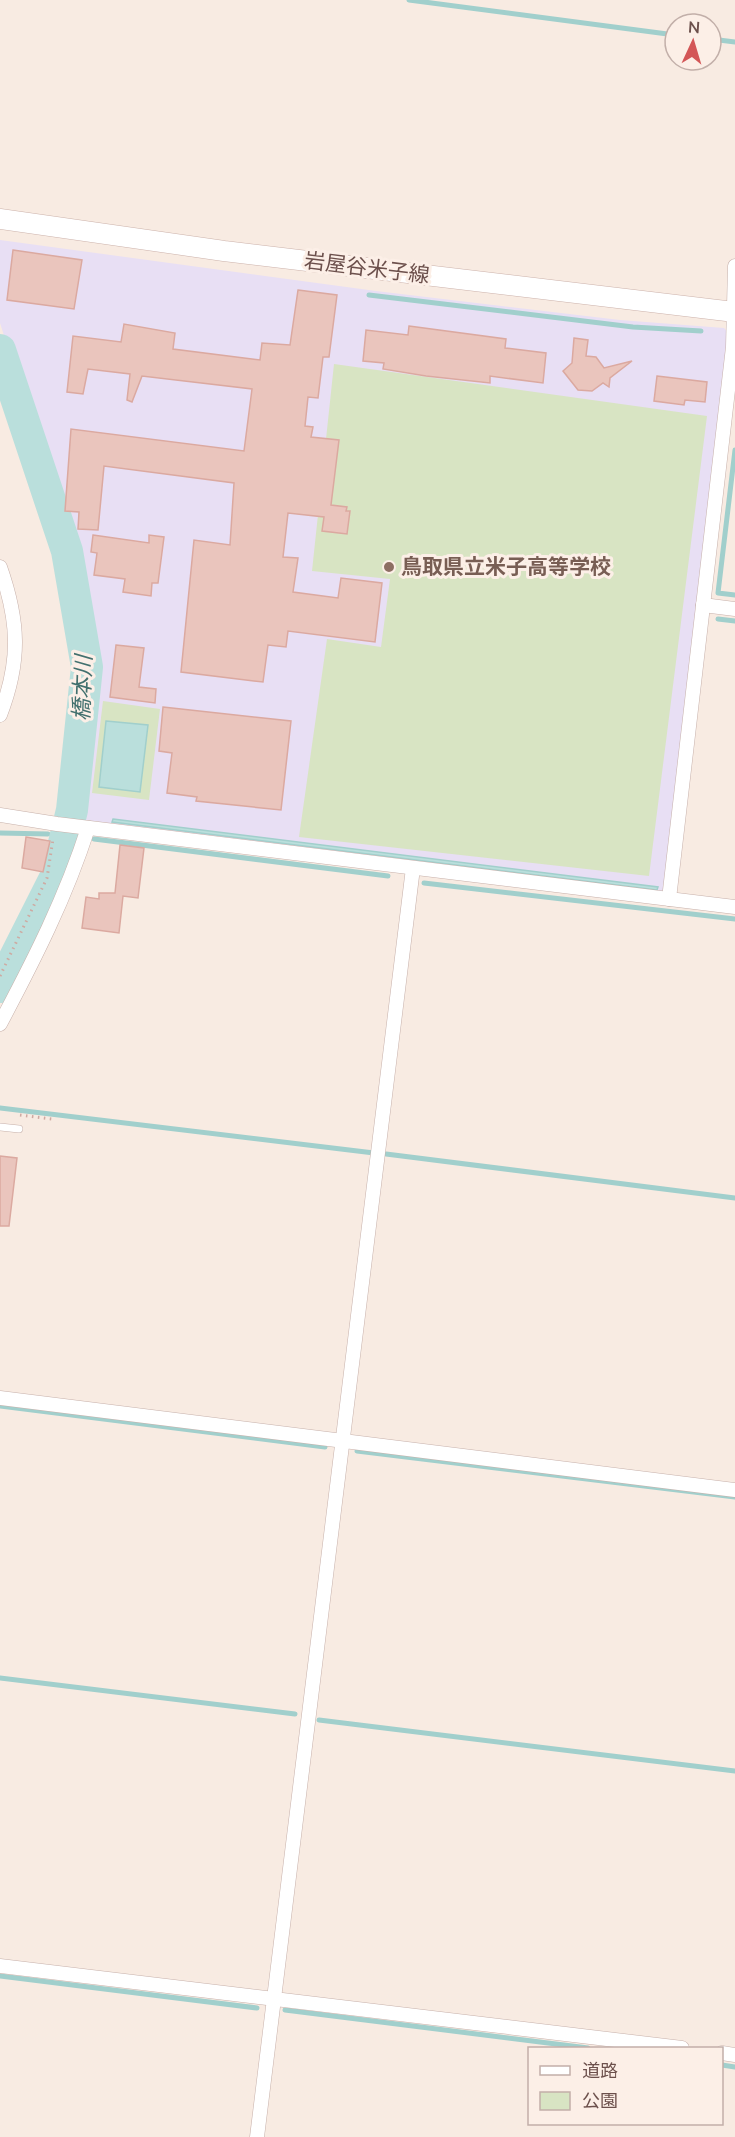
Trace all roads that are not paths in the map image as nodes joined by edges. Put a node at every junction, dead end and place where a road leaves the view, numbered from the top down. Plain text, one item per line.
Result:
1 (0, 219) edge
2 (735, 266) edge
3 (735, 312) edge
4 (0, 567) edge
5 (703, 605) junction
6 (735, 609) edge
7 (0, 715) edge
8 (0, 815) edge
9 (84, 827) junction
10 (413, 868) junction
11 (669, 899) junction
12 (735, 907) edge
13 (0, 1024) edge
14 (0, 1127) edge
15 (20, 1129) dead end
16 (0, 1398) edge
17 (342, 1441) junction
18 (735, 1490) edge
19 (0, 1966) edge
20 (275, 1997) junction
21 (666, 2047) edge
22 (257, 2137) edge

1 - 3 main road, 岩屋谷米子線
2 - 3 street
3 - 5 street
4 - 7 street
5 - 6 street
5 - 11 street
8 - 9 street
9 - 10 street
9 - 13 street
10 - 11 street
10 - 17 street
11 - 12 street
14 - 15 lane
16 - 17 street
17 - 18 street
17 - 20 street
19 - 20 street
20 - 21 street
20 - 22 street

